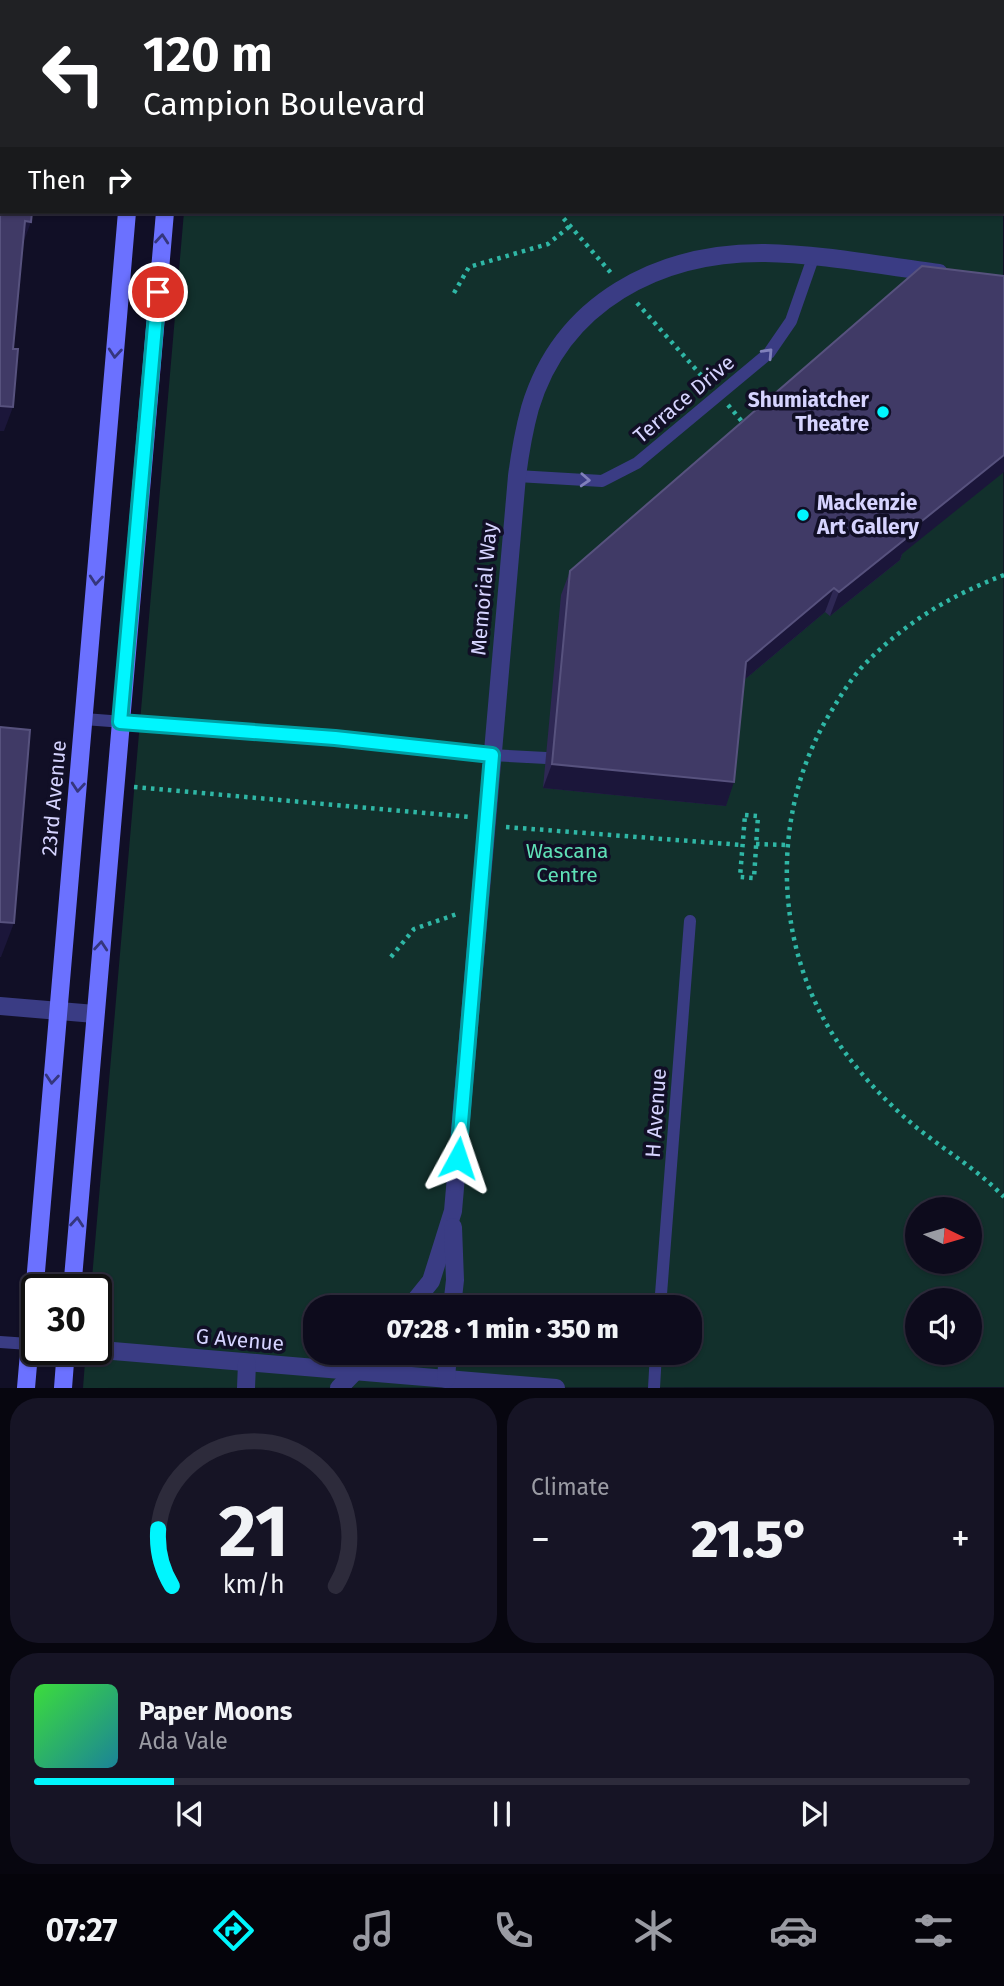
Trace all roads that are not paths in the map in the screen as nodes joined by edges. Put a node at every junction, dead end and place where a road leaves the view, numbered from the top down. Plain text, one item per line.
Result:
1 (127, 214) edge
2 (165, 214) edge
3 (813, 258) junction
4 (952, 275) edge
5 (517, 476) junction
6 (84, 719) junction
7 (120, 722) junction
8 (492, 755) junction
9 (546, 758) dead end
10 (690, 921) dead end
11 (0, 1006) edge
12 (58, 1011) junction
13 (95, 1014) junction
14 (453, 1211) junction
15 (38, 1274) edge
16 (73, 1274) edge
17 (420, 1295) edge
18 (453, 1295) edge
19 (661, 1295) edge
20 (0, 1342) edge
21 (21, 1343) edge
22 (112, 1351) edge
23 (247, 1363) junction
24 (30, 1365) edge
25 (65, 1365) edge
26 (362, 1365) edge
27 (447, 1365) edge
28 (655, 1365) edge
29 (355, 1372) junction
30 (446, 1380) junction
31 (26, 1388) edge
32 (63, 1388) edge
33 (246, 1388) edge
34 (339, 1388) edge
35 (556, 1388) edge
36 (653, 1388) edge

1 -> 6 main road, 23rd Avenue
7 -> 2 main road
3 - 4 street, Memorial Way
5 -> 3 lane, Terrace Drive
3 - 5 street, Memorial Way
5 - 8 street, Memorial Way
6 - 7 lane
6 -> 12 main road, 23rd Avenue
7 - 8 lane
13 -> 7 main road
8 - 9 lane
8 - 14 street, Memorial Way
10 - 19 lane, H Avenue
11 - 12 street
12 - 13 street
12 -> 15 main road, 23rd Avenue
16 -> 13 main road
14 - 17 street, Memorial Way
14 - 18 street
20 - 21 lane
22 - 23 street, G Avenue
23 - 29 street, G Avenue
23 - 33 street
24 - 31 main road, 23rd Avenue
25 - 32 main road
26 - 29 street
27 - 30 street
28 - 36 lane
29 - 30 street, G Avenue
29 - 34 street
30 - 35 street, G Avenue

